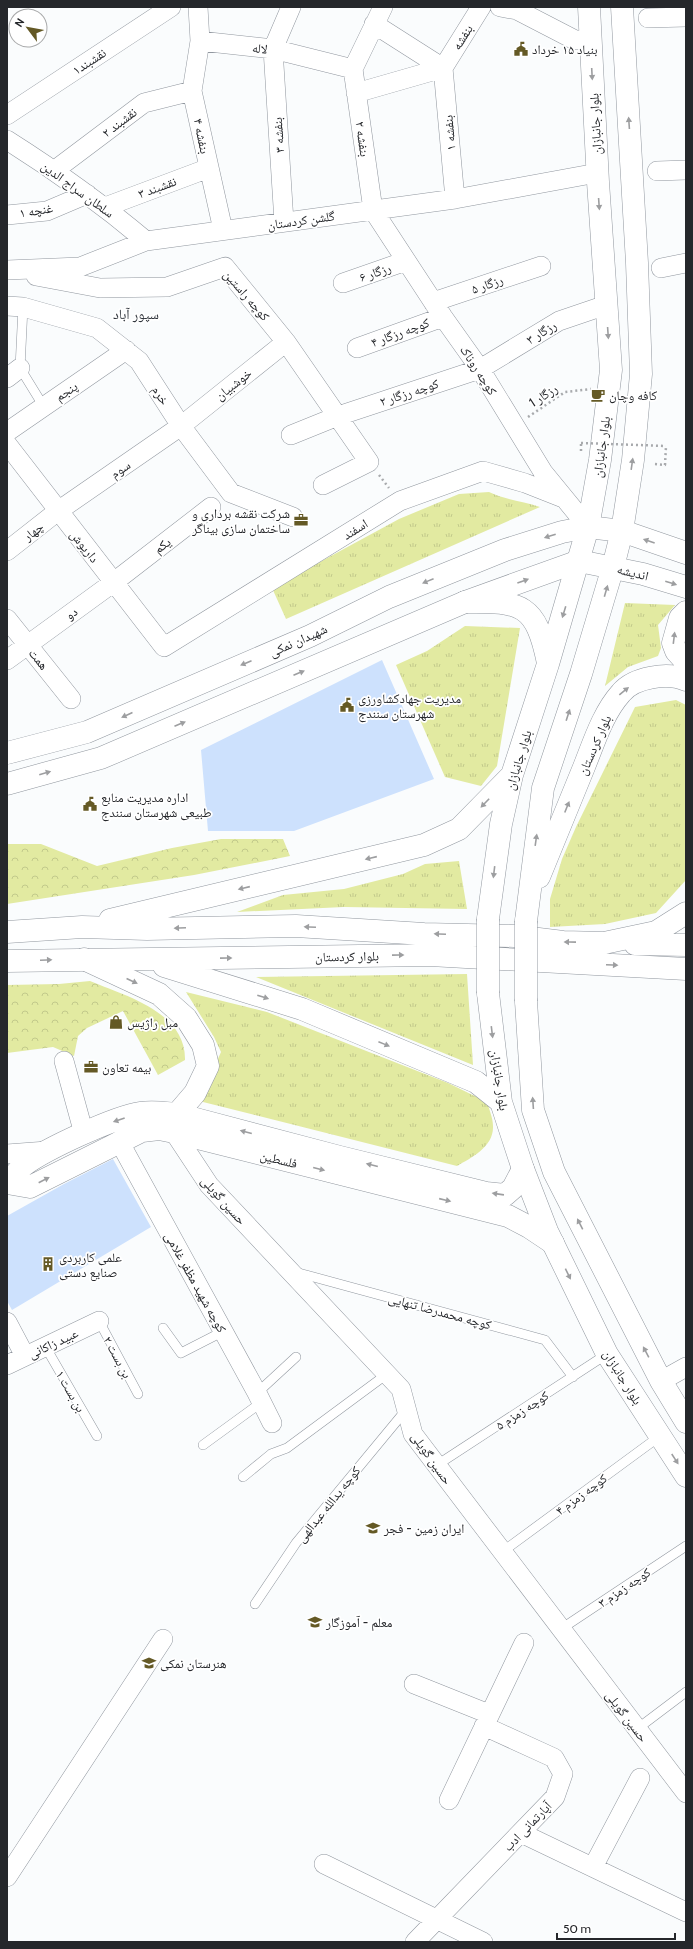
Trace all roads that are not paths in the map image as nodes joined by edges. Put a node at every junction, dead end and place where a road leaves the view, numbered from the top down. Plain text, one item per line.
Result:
1 (171, 7) edge
2 (198, 7) edge
3 (291, 7) edge
4 (383, 7) edge
5 (481, 7) edge
6 (500, 7) edge
7 (589, 7) edge
8 (622, 7) edge
9 (686, 17) edge
10 (648, 18) dead end
11 (374, 24) junction
12 (200, 40) junction
13 (590, 40) junction
14 (273, 49) junction
15 (443, 68) junction
16 (353, 69) junction
17 (192, 91) junction
18 (356, 93) junction
19 (7, 115) edge
20 (7, 140) edge
21 (209, 168) junction
22 (55, 170) junction
23 (686, 170) edge
24 (657, 171) dead end
25 (597, 173) junction
26 (87, 194) junction
27 (455, 198) junction
28 (105, 207) junction
29 (373, 210) junction
30 (7, 215) edge
31 (284, 222) junction
32 (223, 230) junction
33 (146, 242) junction
34 (406, 262) junction
35 (686, 263) edge
36 (541, 266) dead end
37 (661, 268) dead end
38 (7, 271) edge
39 (343, 283) dead end
40 (606, 305) junction
41 (15, 307) edge
42 (438, 310) junction
43 (286, 342) junction
44 (357, 348) dead end
45 (126, 350) junction
46 (480, 369) junction
47 (13, 373) edge
48 (44, 407) junction
49 (338, 416) junction
50 (180, 426) junction
51 (7, 432) edge
52 (291, 435) dead end
53 (7, 444) edge
54 (323, 485) dead end
55 (563, 498) junction
56 (211, 508) dead end
57 (58, 511) junction
58 (293, 517) dead end
59 (588, 527) junction
60 (622, 531) junction
61 (7, 551) edge
62 (686, 553) edge
63 (579, 561) junction
64 (613, 567) junction
65 (114, 582) junction
66 (686, 588) edge
67 (465, 602) junction
68 (686, 612) edge
69 (7, 619) edge
70 (28, 644) junction
71 (164, 647) joint
72 (7, 660) edge
73 (686, 662) edge
74 (548, 664) junction
75 (686, 680) edge
76 (71, 699) dead end
77 (7, 753) edge
78 (512, 775) junction
79 (7, 784) edge
80 (686, 913) edge
81 (526, 914) junction
82 (82, 927) junction
83 (7, 932) edge
84 (604, 943) junction
85 (686, 945) edge
86 (84, 959) junction
87 (146, 960) junction
88 (7, 961) edge
89 (686, 969) edge
90 (159, 994) junction
91 (64, 1061) dead end
92 (501, 1102) junction
93 (176, 1123) junction
94 (84, 1134) junction
95 (119, 1141) junction
96 (50, 1150) junction
97 (7, 1154) edge
98 (523, 1169) junction
99 (7, 1183) edge
100 (553, 1243) junction
101 (290, 1270) junction
102 (99, 1321) joint
103 (7, 1322) edge
104 (163, 1328) dead end
105 (224, 1331) junction
106 (45, 1346) junction
107 (607, 1354) junction
108 (25, 1356) junction
109 (296, 1357) dead end
110 (7, 1365) edge
111 (686, 1367) edge
112 (387, 1374) junction
113 (573, 1377) junction
114 (661, 1381) junction
115 (138, 1394) dead end
116 (260, 1397) junction
117 (406, 1410) junction
118 (686, 1422) edge
119 (272, 1423) dead end
120 (97, 1436) dead end
121 (660, 1436) junction
122 (203, 1445) dead end
123 (437, 1465) junction
124 (686, 1476) edge
125 (242, 1477) dead end
126 (686, 1546) edge
127 (502, 1552) junction
128 (255, 1604) dead end
129 (561, 1629) junction
130 (162, 1639) dead end
131 (524, 1643) dead end
132 (414, 1684) dead end
133 (686, 1692) edge
134 (487, 1720) junction
135 (637, 1729) junction
136 (640, 1778) dead end
137 (684, 1787) edge
138 (449, 1800) dead end
139 (521, 1833) junction
140 (324, 1864) dead end
141 (593, 1867) junction
142 (7, 1877) edge
143 (686, 1912) edge
144 (436, 1919) junction
145 (415, 1942) edge
146 (483, 1942) edge

1 - 19 street, نقشبند۱
2 - 12 street
3 - 14 street
4 - 11 street
5 - 15 street, بنفشه
6 - 13 street
7 - 13 main road, بلوار جانبازان
60 -> 8 main road
9 - 10 street
11 - 15 street
11 - 16 street
12 - 14 street, لاله
12 - 17 street, بنفشه ۴
13 -> 25 main road, بلوار جانبازان
14 - 16 street, لاله
14 - 31 street, بنفشه ۳
15 - 18 street
15 - 27 street, بنفشه ۱
16 - 18 street, بنفشه ۲
17 - 21 street, بنفشه ۴
17 - 22 street, نقشبند ۲
18 - 29 street, بنفشه ۲
20 - 22 street, سلطان سراج الدین
21 - 28 street, نقشبند ۳
21 - 32 street, بنفشه ۴
22 - 26 street, سلطان سراج الدین
23 - 24 street
25 - 27 street, گلشن کردستان
25 -> 40 main road, بلوار جانبازان
26 - 28 street, سلطان سراج الدین
26 - 30 street, غنچه ۱
27 - 29 street, گلشن کردستان
28 - 33 street, سلطان سراج الدین
29 - 31 street, گلشن کردستان
29 - 34 street, کوچه روناک
31 - 32 street, گلشن کردستان
32 - 33 street, گلشن کردستان
33 - 38 street, گلشن کردستان
34 - 39 street, رزگار ۶
34 - 42 street, کوچه روناک
35 - 37 street
36 - 42 street, رزگار ۵
38 - 43 street, کوچه راستین
40 - 46 street, رزگار ۳
40 -> 59 main road, بلوار جانبازان
41 - 45 street, خرم
41 - 47 lane
42 - 44 street, کوچه رزگار ۴
42 - 46 street, کوچه روناک
43 - 49 street, کوچه راستین
43 - 50 street, خوشبیان
45 - 48 street, پنجم
45 - 50 street, خرم
46 - 49 street, کوچه رزگار ۲
46 - 55 street, کوچه روناک
47 - 48 lane
48 - 51 street, پنجم
49 - 52 street
49 - 54 street, کوچه راستین
50 - 57 street, سوم
50 - 58 street, خرم
53 - 57 street, داریوش
55 - 59 street, کوچه روناک
55 - 71 street, اسفند
56 - 65 street, یکم
57 - 61 street, چهار
57 - 65 street, داریوش
59 - 60 main road
59 - 63 main road, بلوار جانبازان
59 -> 77 main road, شهیدان نمکی
62 -> 60 main road
60 - 64 main road
63 - 64 main road, اندیشه
67 -> 63 main road
63 -> 74 main road, بلوار جانبازان
64 -> 66 main road, اندیشه
81 -> 64 main road
65 - 70 street, دو
65 - 71 street, داریوش
67 - 74 main road
79 -> 67 main road
73 -> 68 main road
69 - 70 street, همت
70 - 72 street, دو
70 - 76 street, همت
74 - 78 main road, بلوار جانبازان
81 -> 75 main road, بلوار کردستان
78 -> 82 main road
78 -> 92 main road, بلوار جانبازان, bridge
80 - 84 main road, بلوار کردستان
114 -> 81 main road, bridge
82 - 83 main road, بلوار کردستان
84 -> 82 main road, بلوار کردستان
84 - 85 main road, بلوار کردستان
86 - 87 main road, بلوار کردستان
88 -> 86 main road, بلوار کردستان
86 -> 90 main road
87 -> 89 main road, بلوار کردستان
87 - 90 main road
87 -> 92 main road
90 - 93 main road
91 - 94 street
92 - 98 main road, بلوار جانبازان
93 -> 94 main road, فلسطین
93 - 95 main road, فلسطین
98 -> 93 main road, فلسطین
93 -> 100 main road, فلسطین
93 - 101 street, حسین گویلی
94 - 96 main road, فلسطین
99 -> 95 main road, فلسطین
95 - 105 street, کوچه شهید مظفر غلامی
96 - 97 street
96 - 99 main road, فلسطین
98 - 100 main road, بلوار جانبازان
100 -> 107 main road, بلوار جانبازان
101 - 112 street, حسین گویلی
101 - 113 lane, کوچه محمدرضا تنهایی
102 - 106 street, عبید زاکانی
102 - 115 lane, بن بست ۲
103 - 108 street
104 - 105 lane
105 - 116 street, کوچه شهید مظفر غلامی
106 - 108 street, عبید زاکانی
106 - 120 lane, بن بست ۱
107 - 113 lane, کوچه زمزم ۵
107 - 121 main road, بلوار جانبازان
108 - 110 street, عبید زاکانی
109 - 116 lane
111 - 114 street
112 - 117 street, حسین گویلی
112 - 125 lane
113 - 123 lane, کوچه زمزم ۵
114 - 118 main road
116 - 119 street, کوچه شهید مظفر غلامی
116 - 122 lane
117 - 123 street, حسین گویلی
117 - 128 lane, کوچه یدالله عبدالهی
121 -> 124 main road, بلوار جانبازان
121 - 127 lane, کوچه زمزم ۴
123 - 127 street, حسین گویلی
126 - 129 lane, کوچه زمزم ۳
127 - 129 street, حسین گویلی
129 - 135 street, حسین گویلی
130 - 142 street
131 - 134 street
132 - 134 street, آپارتمانی ادب
133 - 135 lane
134 - 138 street
134 - 139 street, آپارتمانی ادب
135 - 137 street, حسین گویلی
136 - 141 street
139 - 141 street
139 - 144 street, آپارتمانی ادب
140 - 144 street
141 - 143 street
144 - 145 street, آپارتمانی ادب
144 - 146 street

